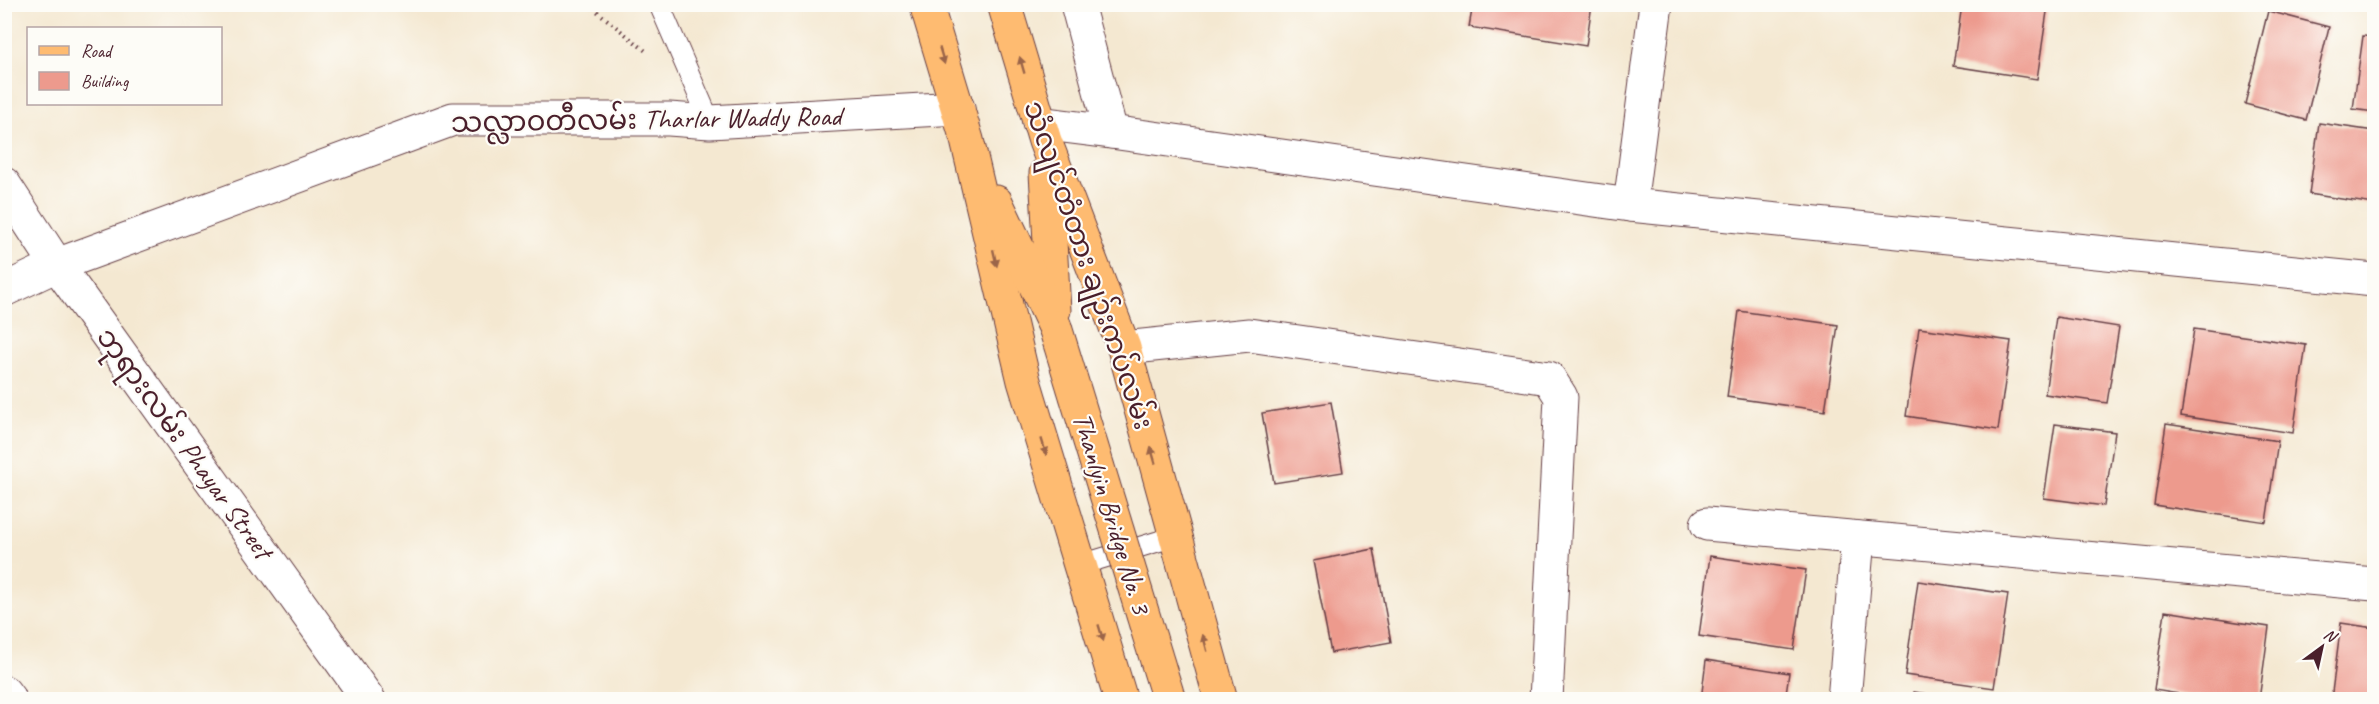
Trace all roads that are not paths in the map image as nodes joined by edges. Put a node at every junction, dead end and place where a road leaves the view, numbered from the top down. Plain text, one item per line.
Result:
1 (659, 4) edge
2 (926, 4) edge
3 (1004, 4) edge
4 (1077, 4) edge
5 (1656, 4) edge
6 (958, 108) junction
7 (710, 122) junction
8 (1042, 132) junction
9 (1111, 132) junction
10 (967, 140) junction
11 (4, 184) edge
12 (1630, 205) junction
13 (57, 265) junction
14 (2374, 280) edge
15 (4, 290) edge
16 (1055, 327) junction
17 (1124, 348) junction
18 (1707, 524) dead end
19 (1176, 536) junction
20 (1858, 538) junction
21 (1080, 566) junction
22 (2374, 584) edge
23 (4, 692) edge
24 (10, 699) edge
25 (369, 699) edge
26 (1121, 699) edge
27 (1168, 699) edge
28 (1221, 699) edge
29 (1546, 699) edge
30 (1844, 699) edge

1 - 7 lane
2 -> 6 main road
8 -> 3 main road, သံလျင်တံတား ချဉ်းကပ်လမ်း
4 - 9 street
5 - 12 street
6 - 7 street, သလ္လာဝတီလမ်း Tharlar Waddy Road
6 - 10 main road
7 - 13 street, သလ္လာဝတီလမ်း Tharlar Waddy Road
8 - 9 street
8 - 16 main road
8 - 17 main road, သံလျင်တံတား ချဉ်းကပ်လမ်း
9 - 12 street
10 - 16 main road
10 -> 21 main road
11 - 13 street, ဘုရားလမ်း Phayar Street
12 - 14 street
13 - 15 street, သလ္လာဝတီလမ်း Tharlar Waddy Road
13 - 25 street, ဘုရားလမ်း Phayar Street
16 - 27 main road, Thanlyin Bridge No. 3, bridge
19 -> 17 main road, သံလျင်တံတား ချဉ်းကပ်လမ်း
17 - 29 street
18 - 20 street
19 - 21 lane
28 -> 19 main road, သံလျင်တံတား ချဉ်းကပ်လမ်း
20 - 22 street
20 - 30 street
21 -> 26 main road
23 - 24 street

